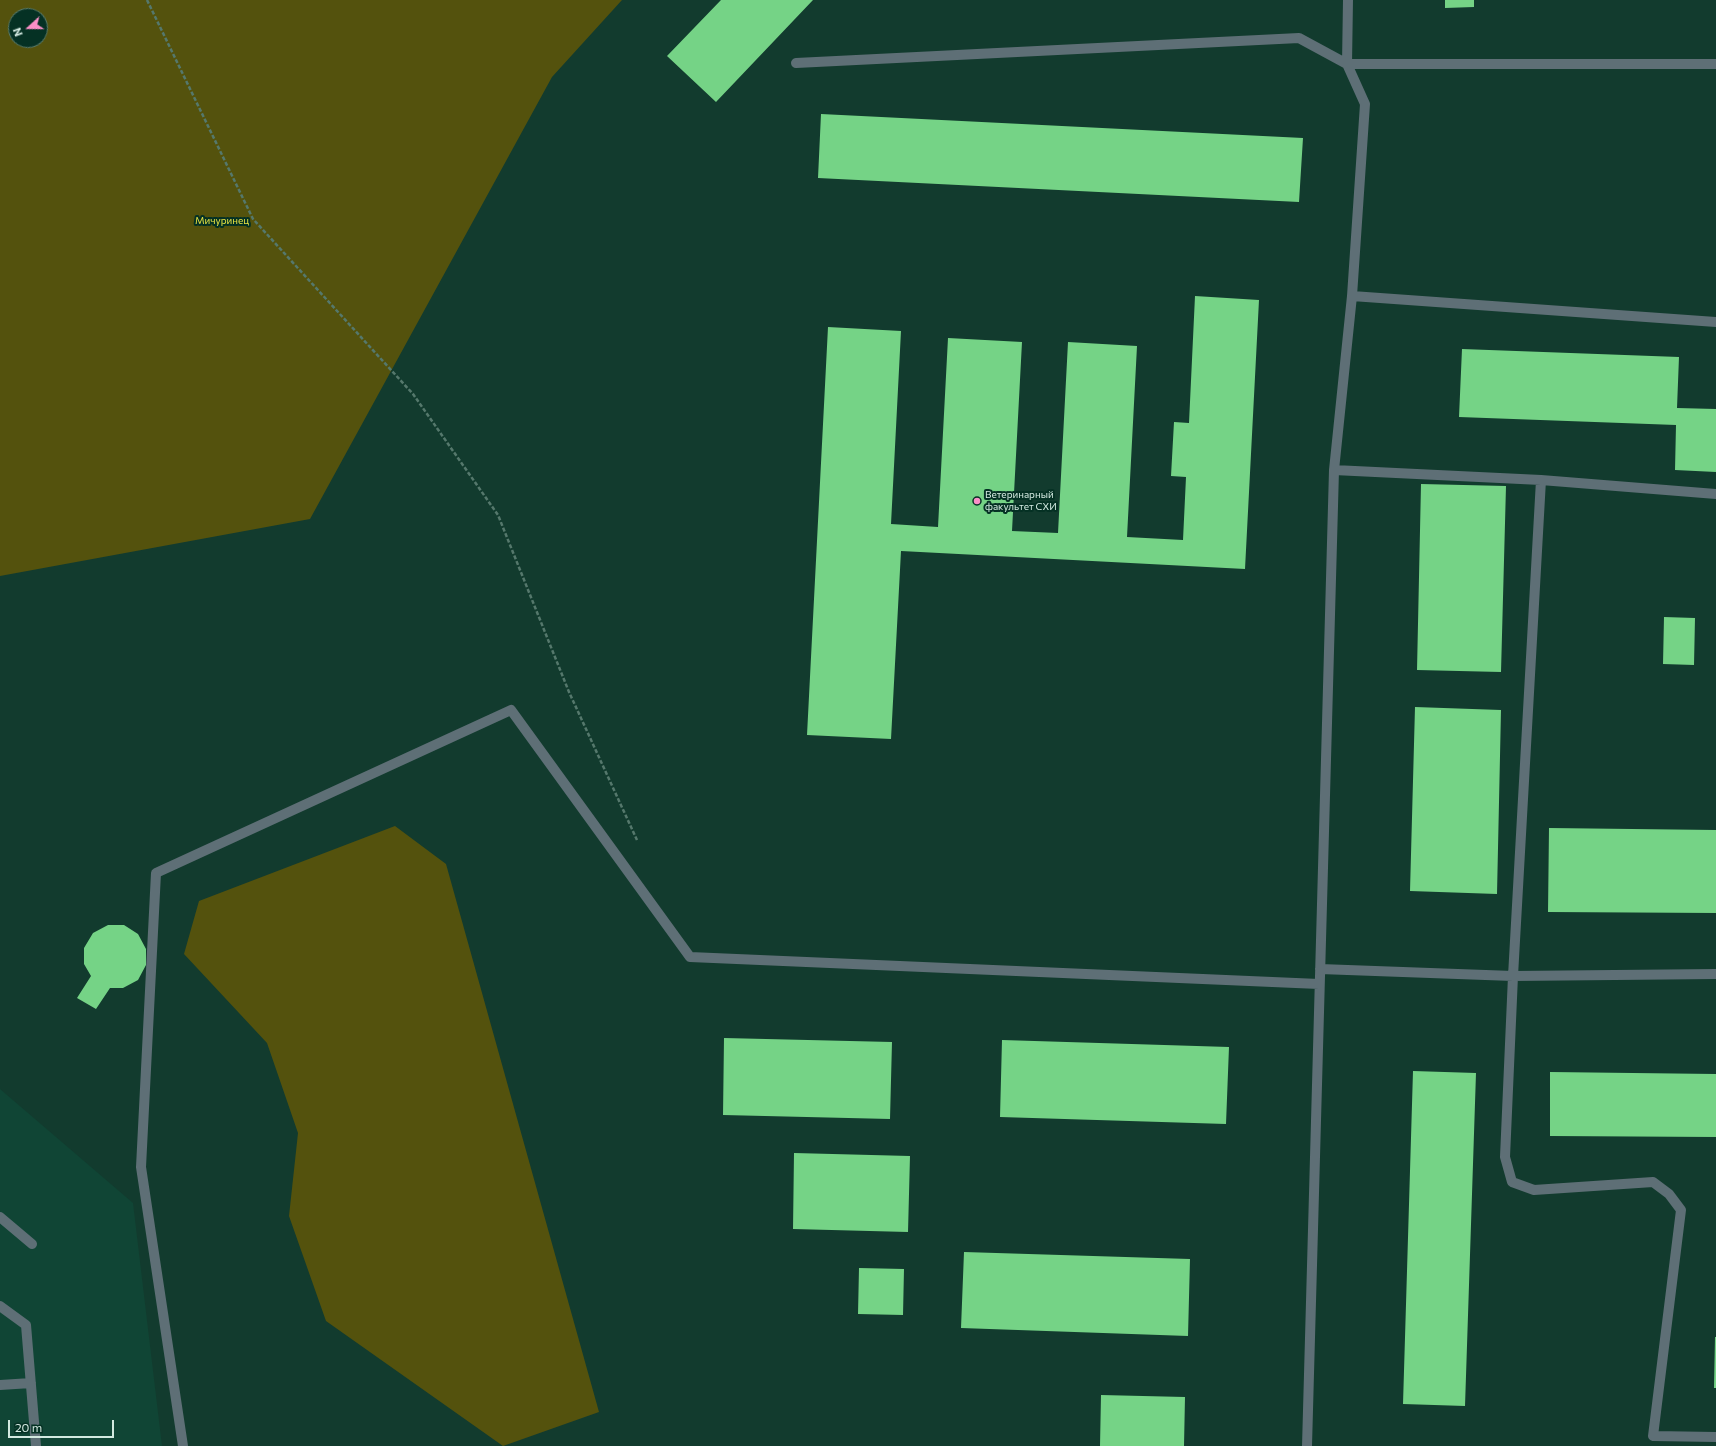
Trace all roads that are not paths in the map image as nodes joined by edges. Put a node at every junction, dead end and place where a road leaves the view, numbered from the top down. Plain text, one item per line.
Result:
1 (1348, 0) edge
2 (796, 62) dead end
3 (1347, 64) junction
4 (1716, 64) edge
5 (1352, 296) junction
6 (1716, 322) edge
7 (1334, 470) junction
8 (1541, 480) junction
9 (1716, 494) edge
10 (1320, 970) junction
11 (1716, 974) edge
12 (1513, 976) junction
13 (1319, 984) junction
14 (0, 1217) edge
15 (32, 1244) dead end
16 (0, 1306) edge
17 (31, 1383) junction
18 (0, 1385) edge
19 (1716, 1437) edge
20 (36, 1446) edge
21 (183, 1446) edge
22 (1306, 1446) edge

1 - 3 lane
2 - 3 lane
3 - 4 lane
3 - 5 lane
5 - 6 lane
5 - 7 lane
7 - 8 lane
7 - 10 lane
8 - 9 lane
8 - 12 lane
10 - 12 lane
10 - 13 lane
11 - 12 lane
12 - 19 lane
13 - 21 lane
13 - 22 lane
14 - 15 lane
16 - 17 lane
17 - 18 lane
17 - 20 lane

